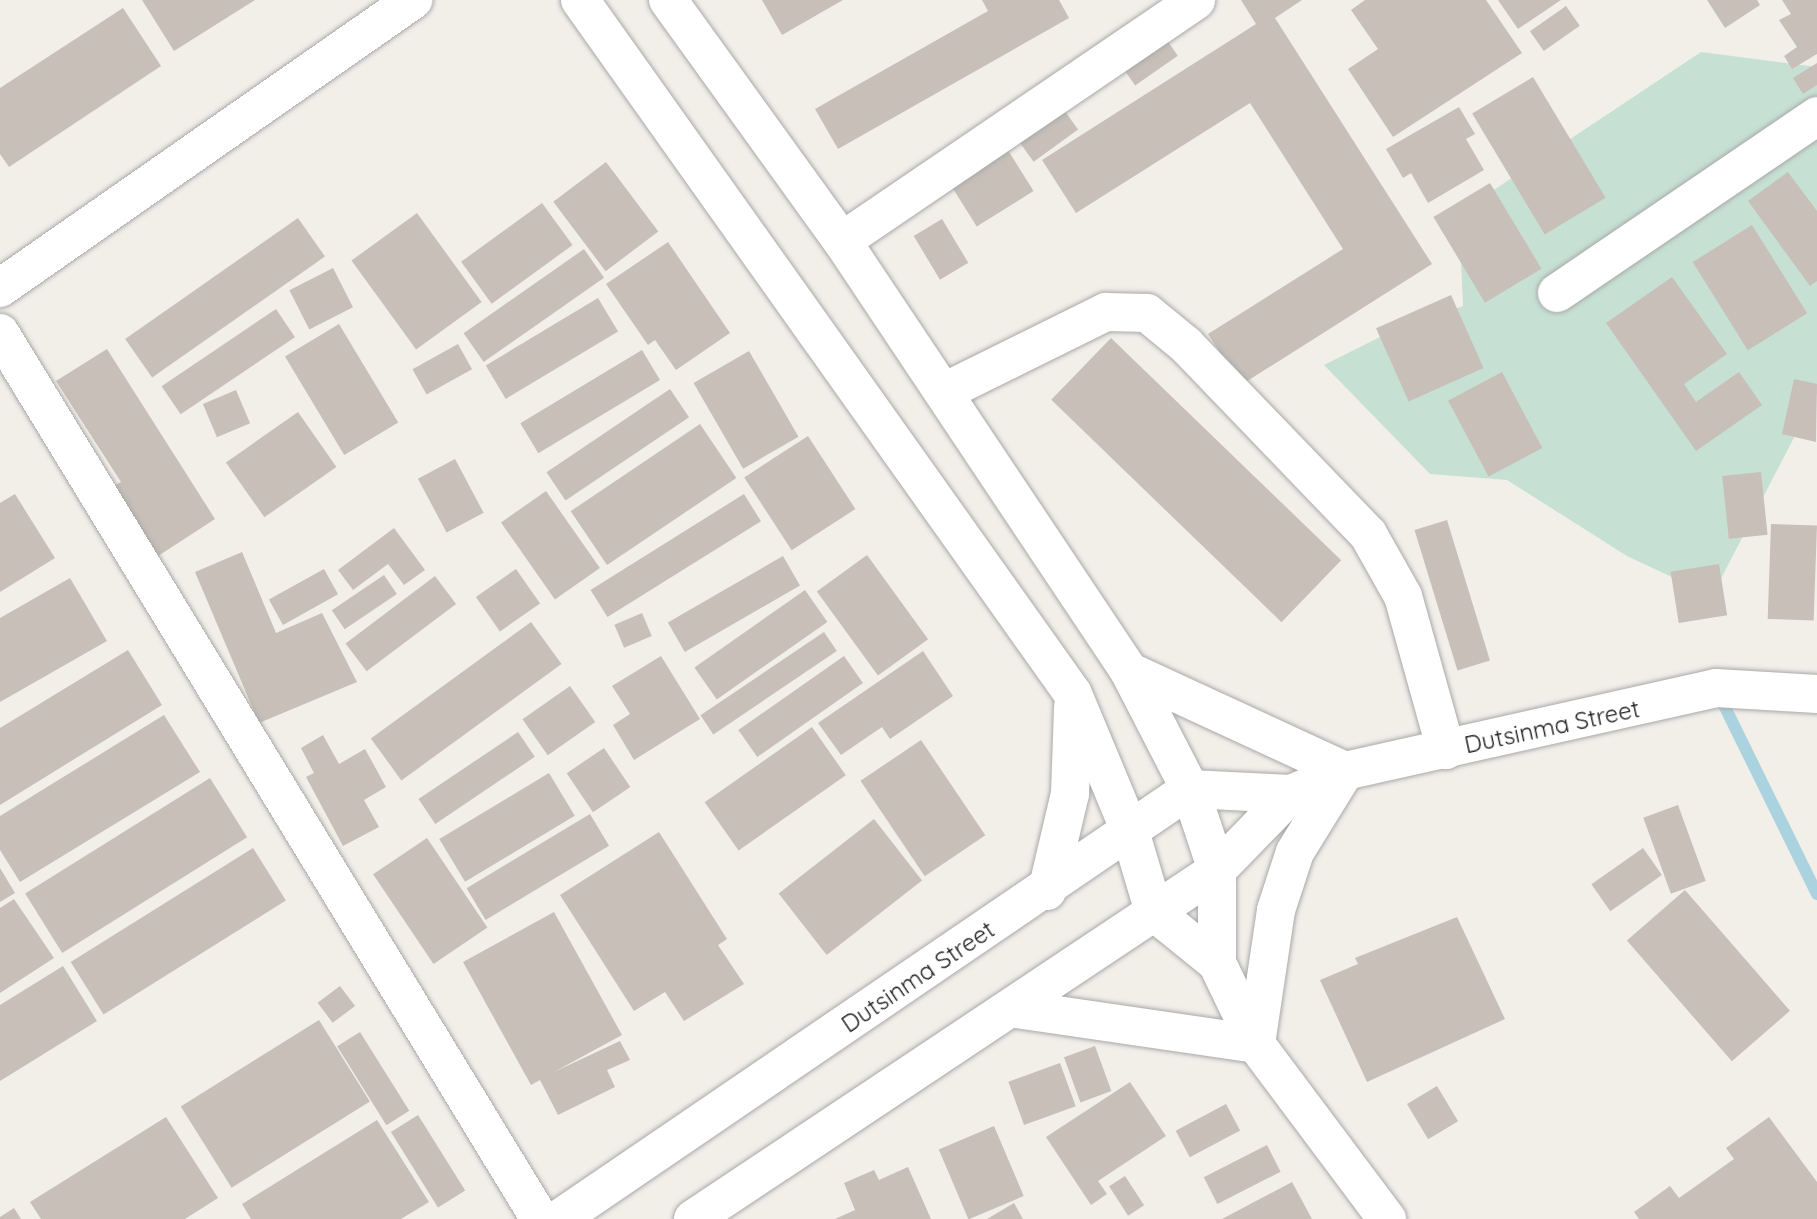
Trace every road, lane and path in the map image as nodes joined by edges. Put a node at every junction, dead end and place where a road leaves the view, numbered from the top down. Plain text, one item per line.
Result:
1 (413, 0) edge
2 (580, 0) edge
3 (668, 0) edge
4 (1196, 0) edge
5 (1817, 116) edge
6 (842, 241) junction
7 (0, 288) edge
8 (1557, 293) dead end
9 (0, 333) edge
10 (944, 392) junction
11 (1129, 671) junction
12 (1073, 694) junction
13 (1817, 694) edge
14 (1446, 750) junction
15 (1345, 771) junction
16 (1190, 789) junction
17 (1291, 794) junction
18 (1130, 831) junction
19 (1217, 870) junction
20 (1047, 891) junction
21 (1154, 912) junction
22 (1217, 963) junction
23 (1016, 1009) junction
24 (1256, 1044) junction
25 (540, 1219) edge
26 (559, 1219) edge
27 (694, 1219) edge
28 (1387, 1219) edge

1 - 7 street
2 - 12 street
3 - 6 street
4 - 6 street
5 - 8 street
6 - 10 street
9 - 25 street
10 - 11 street
10 - 14 street
11 - 15 street
11 - 16 street
12 - 18 street
12 - 20 street
13 - 14 street, Dutsinma Street
14 - 15 street, Dutsinma Street
15 - 17 street, Dutsinma Street
15 - 24 street
16 - 17 street, Dutsinma Street
16 - 18 street, Dutsinma Street
16 - 19 street
17 - 19 street, Dutsinma Street
18 - 20 street, Dutsinma Street
18 - 21 street
19 - 21 street, Dutsinma Street
19 - 22 street
20 - 26 street, Dutsinma Street
21 - 22 street
21 - 23 street, Dutsinma Street
22 - 24 street
23 - 24 street
23 - 27 street, Dutsinma Street
24 - 28 street

